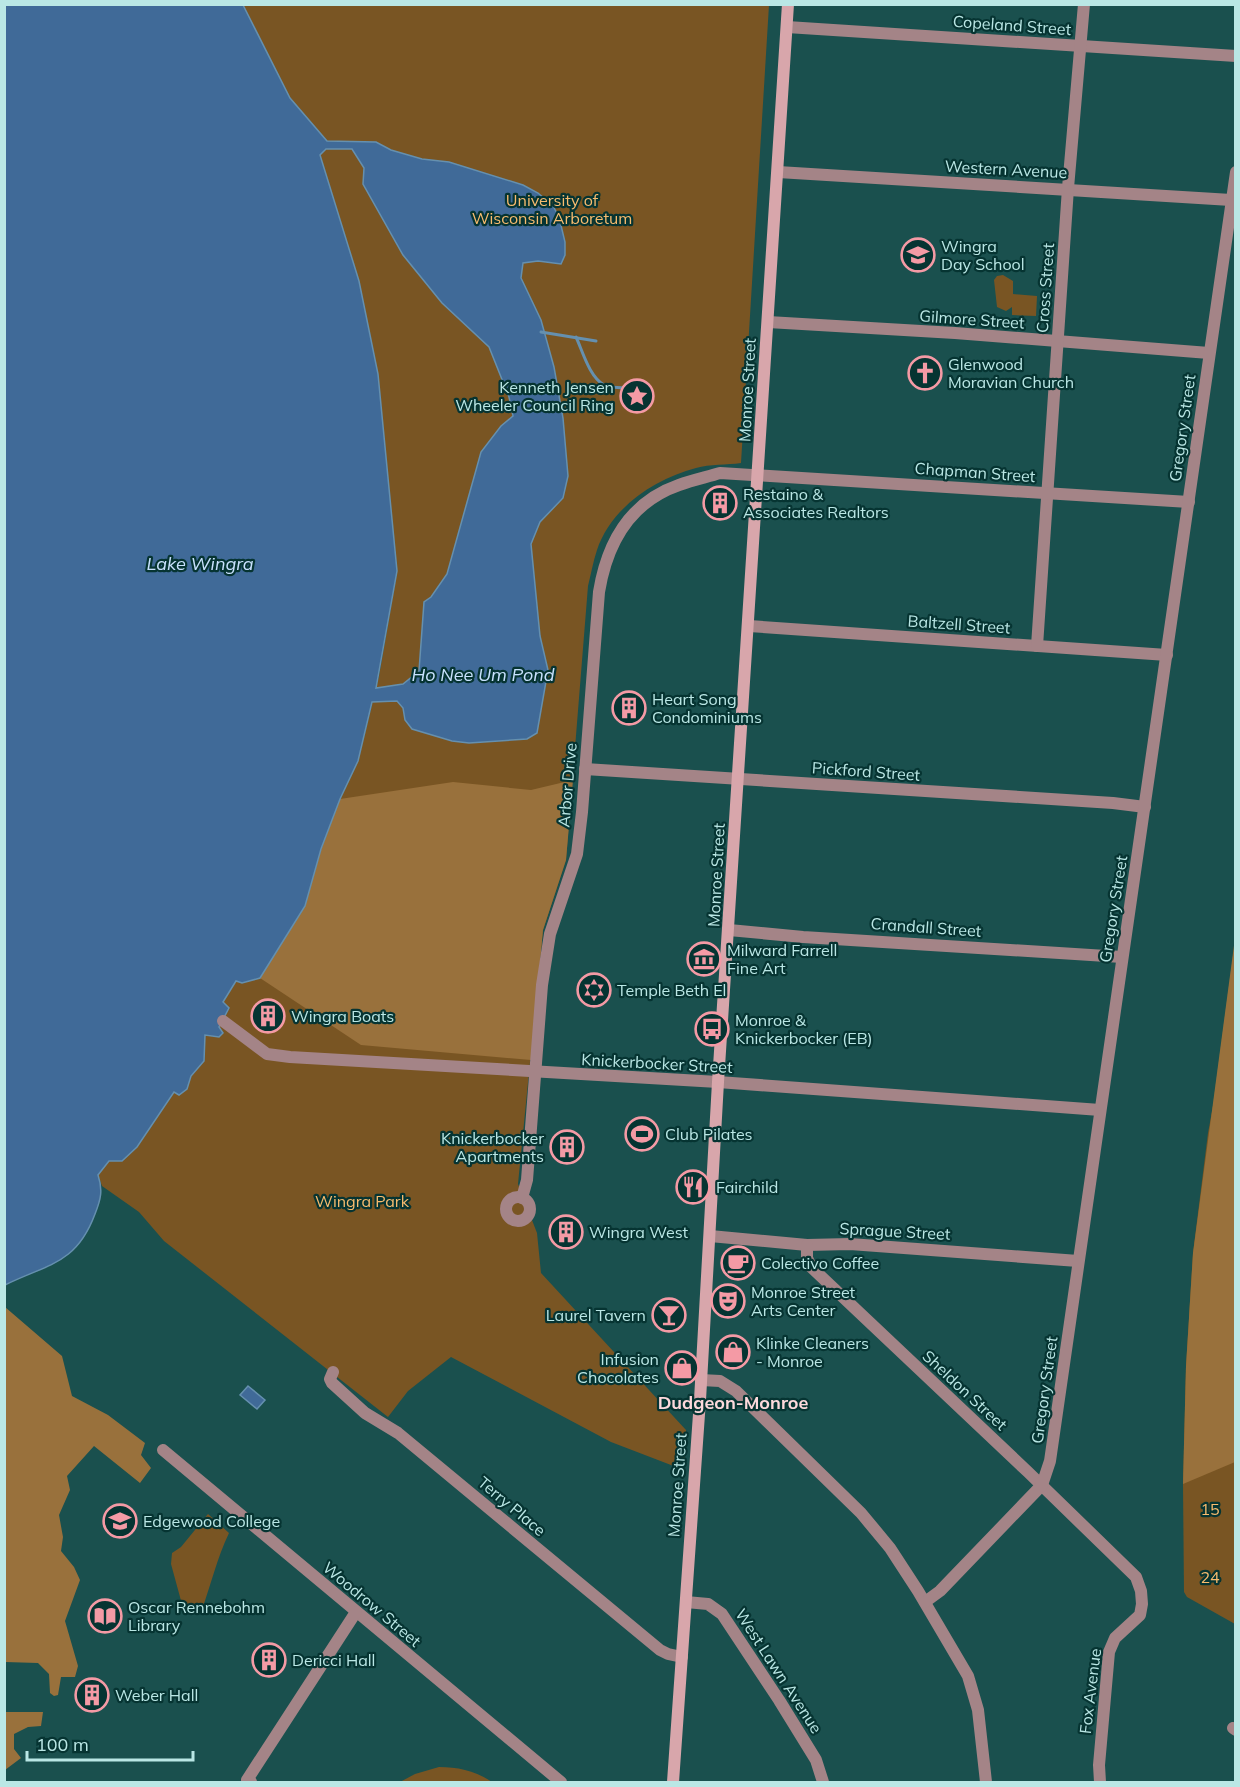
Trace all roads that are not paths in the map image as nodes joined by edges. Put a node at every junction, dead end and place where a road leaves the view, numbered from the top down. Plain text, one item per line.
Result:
1 (788, 4) edge
2 (1084, 4) edge
3 (787, 27) junction
4 (1082, 46) junction
5 (1236, 56) edge
6 (778, 172) junction
7 (1236, 172) edge
8 (1068, 188) junction
9 (1231, 200) junction
10 (768, 322) junction
11 (1058, 341) junction
12 (1209, 353) junction
13 (759, 475) junction
14 (1047, 494) junction
15 (1189, 502) junction
16 (749, 626) junction
17 (1037, 646) junction
18 (1167, 656) junction
19 (585, 769) junction
20 (738, 779) junction
21 (1145, 807) junction
22 (729, 930) junction
23 (1122, 957) junction
24 (223, 1021) dead end
25 (536, 1072) junction
26 (718, 1082) junction
27 (1100, 1110) junction
28 (522, 1198) dead end
29 (710, 1236) junction
30 (807, 1245) junction
31 (1078, 1261) junction
32 (333, 1372) dead end
33 (700, 1380) junction
34 (163, 1450) dead end
35 (1042, 1485) junction
36 (686, 1602) junction
37 (925, 1602) junction
38 (356, 1612) junction
39 (1140, 1615) joint
40 (682, 1657) junction
41 (251, 1782) edge
42 (561, 1782) edge
43 (673, 1782) edge
44 (823, 1782) edge
45 (986, 1782) edge
46 (1100, 1782) edge

1 - 3 main road, Monroe Street
2 - 4 street, Cross Street
3 - 4 street, Copeland Street
3 - 6 main road, Monroe Street
4 - 5 street, Copeland Street
4 - 8 street, Cross Street
6 - 8 street, Western Avenue
6 - 10 main road, Monroe Street
7 - 9 street, Gregory Street
8 - 9 street, Western Avenue
8 - 11 street, Cross Street
9 - 12 street, Gregory Street
10 - 11 street, Gilmore Street
10 - 13 main road, Monroe Street
11 - 12 street, Gilmore Street
11 - 14 street, Cross Street
12 - 15 street, Gregory Street
13 - 14 street, Chapman Street
13 - 16 main road, Monroe Street
13 - 19 street, Arbor Drive
14 - 15 street, Chapman Street
14 - 17 street, Cross Street
15 - 18 street, Gregory Street
16 - 17 street, Baltzell Street
16 - 20 main road, Monroe Street
17 - 18 street, Baltzell Street
18 - 21 street, Gregory Street
19 - 20 street, Pickford Street
19 - 25 street, Arbor Drive
20 - 21 street, Pickford Street
20 - 22 main road, Monroe Street
21 - 23 street, Gregory Street
22 - 23 street, Crandall Street
22 - 26 main road, Monroe Street
23 - 27 street, Gregory Street
24 - 25 street, Knickerbocker Street
25 - 26 street, Knickerbocker Street
25 - 28 street, Arbor Drive
26 - 27 street, Knickerbocker Street
26 - 29 main road, Monroe Street
27 - 31 street, Gregory Street
29 - 30 street, Sprague Street
29 - 33 main road, Monroe Street
30 - 31 street, Sprague Street
30 - 35 street, Sheldon Street
31 - 35 street, Gregory Street
32 - 40 street, Terry Place
33 - 36 main road, Monroe Street
33 - 37 street
34 - 38 street, Woodrow Street
35 - 37 street, Gregory Street
35 - 39 street, Sheldon Street
36 - 40 main road, Monroe Street
36 - 44 street, West Lawn Avenue
37 - 45 street
38 - 41 street
38 - 42 street, Woodrow Street
39 - 46 street, Fox Avenue
40 - 43 main road, Monroe Street

